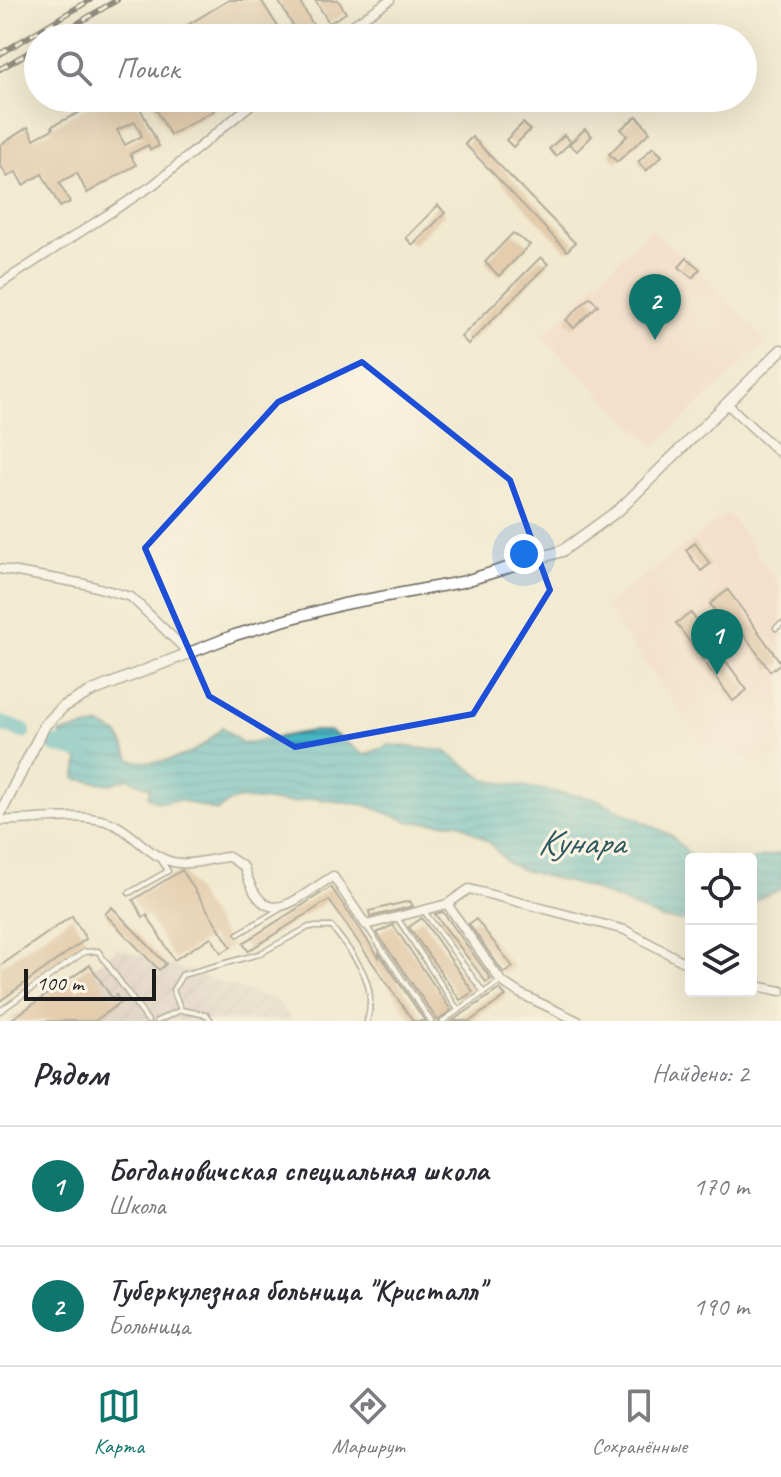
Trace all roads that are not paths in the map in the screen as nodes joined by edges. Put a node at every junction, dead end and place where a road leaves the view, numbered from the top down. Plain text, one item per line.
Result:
1 (390, 0) edge
2 (354, 24) edge
3 (242, 112) edge
4 (0, 284) edge
5 (781, 350) edge
6 (726, 403) junction
7 (781, 454) edge
8 (0, 569) edge
9 (189, 653) junction
10 (0, 814) edge
11 (0, 820) edge
12 (159, 858) junction
13 (129, 893) dead end
14 (447, 904) junction
15 (280, 909) junction
16 (424, 911) junction
17 (397, 917) junction
18 (366, 925) junction
19 (238, 934) dead end
20 (685, 963) edge
21 (501, 981) junction
22 (757, 986) edge
23 (781, 991) edge
24 (484, 993) junction
25 (181, 1010) junction
26 (458, 1010) junction
27 (0, 1011) edge
28 (148, 1021) edge
29 (157, 1021) edge
30 (211, 1021) edge
31 (367, 1021) edge
32 (431, 1021) edge
33 (443, 1021) edge
34 (578, 1021) edge

1 - 2 street
3 - 4 street
5 - 6 street
6 - 7 street
6 - 9 street
8 - 9 street
9 - 10 street
11 - 12 street
12 - 13 lane
12 - 15 street
14 - 16 street
14 - 20 street
14 - 21 street
15 - 18 street
15 - 19 lane
16 - 17 street
16 - 24 lane
17 - 18 street
17 - 26 lane
18 - 32 lane
21 - 24 lane
21 - 34 street
22 - 23 street
24 - 26 lane
25 - 29 lane
25 - 30 lane
25 - 31 lane
26 - 33 lane
27 - 28 lane

